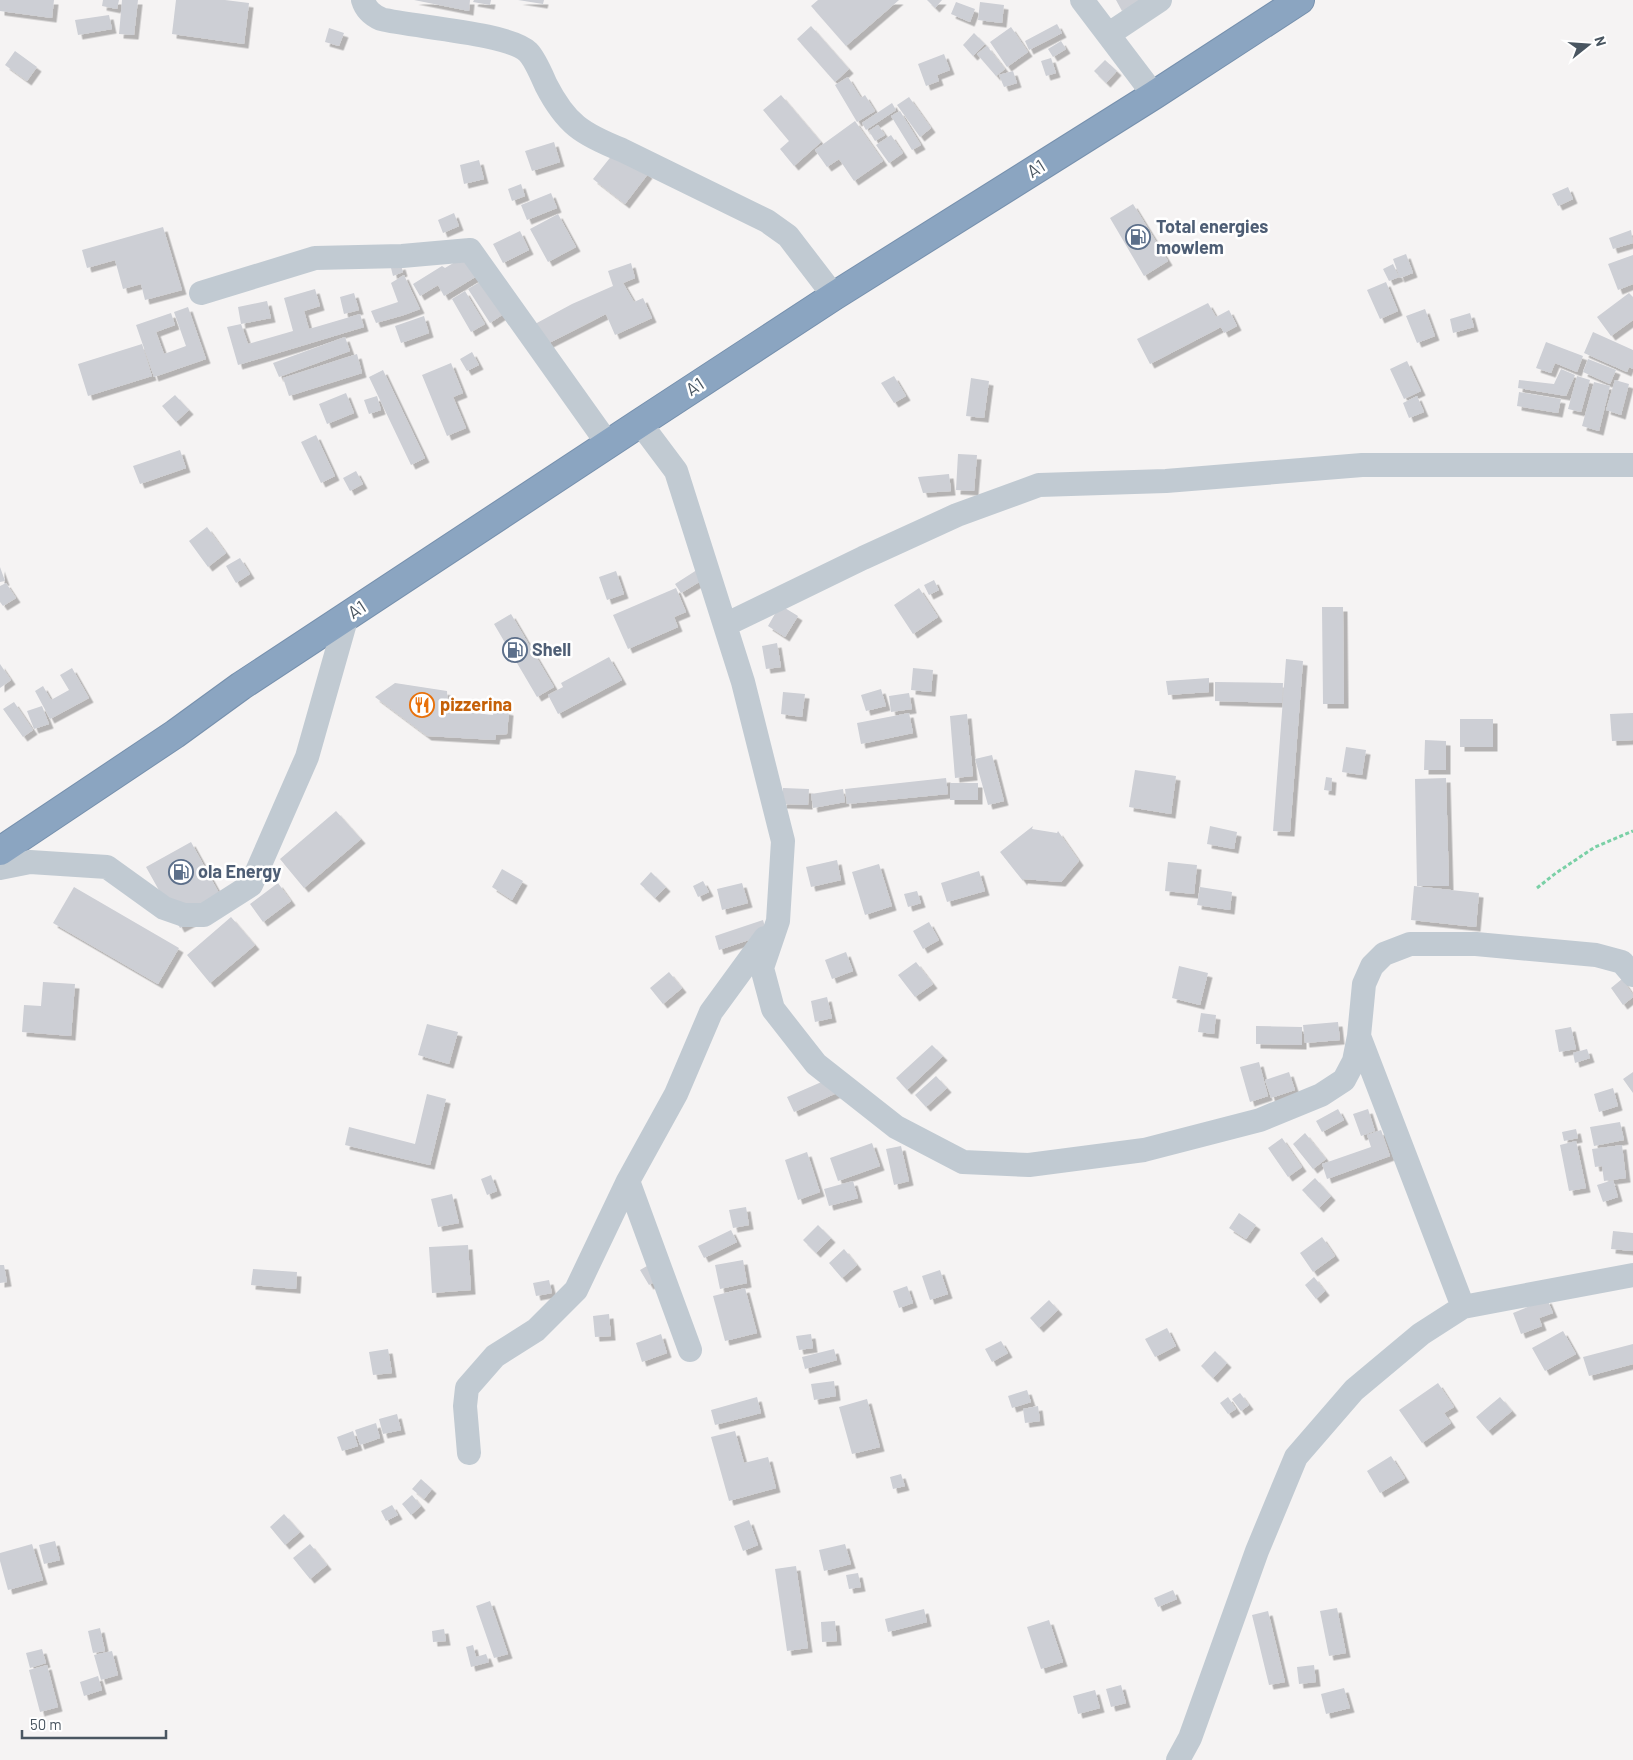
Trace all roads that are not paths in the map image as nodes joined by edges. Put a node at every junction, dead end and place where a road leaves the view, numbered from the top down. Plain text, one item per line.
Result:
1 (363, 0) edge
2 (1082, 0) edge
3 (1160, 0) edge
4 (1300, 0) edge
5 (1109, 34) junction
6 (1154, 95) junction
7 (201, 293) dead end
8 (834, 296) junction
9 (640, 423) junction
10 (608, 444) junction
11 (1633, 465) edge
12 (347, 616) junction
13 (725, 625) junction
14 (0, 851) edge
15 (0, 868) edge
16 (778, 921) junction
17 (1630, 966) edge
18 (1359, 1036) junction
19 (628, 1180) junction
20 (1633, 1275) edge
21 (1464, 1307) junction
22 (690, 1350) dead end
23 (469, 1453) dead end
24 (1178, 1760) edge

1 - 8 street
2 - 5 street
3 - 5 street
4 - 6 highway, A1
5 - 6 street
6 - 8 highway, A1 / A1
7 - 10 street
8 - 9 highway, A1 / A1
9 - 10 highway, A1 / A1
9 - 13 street
10 - 12 highway, A1 / A1
11 - 13 street
12 - 14 highway, A1 / A1
12 - 15 street
13 - 16 street
16 - 18 street
16 - 19 street
17 - 18 street
18 - 21 street
19 - 22 street
19 - 23 street
20 - 21 street
21 - 24 street

